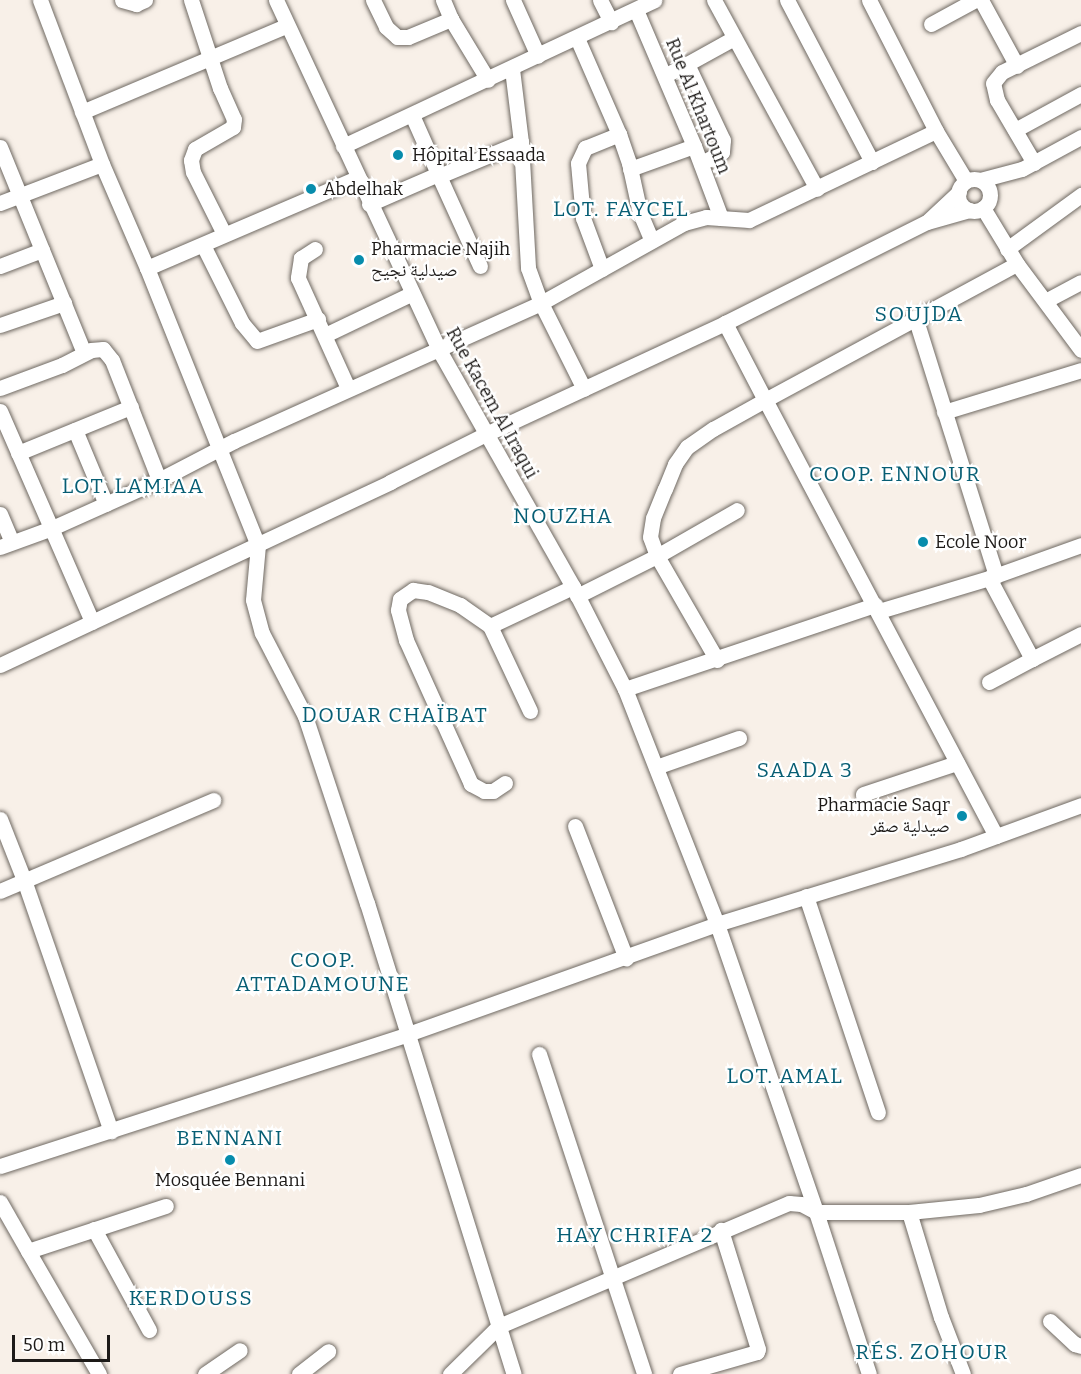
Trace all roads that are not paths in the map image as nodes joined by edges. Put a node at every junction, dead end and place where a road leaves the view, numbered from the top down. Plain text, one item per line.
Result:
1 (40, 0) edge
2 (122, 0) edge
3 (145, 0) edge
4 (191, 0) edge
5 (276, 0) edge
6 (373, 0) edge
7 (443, 0) edge
8 (513, 0) edge
9 (600, 0) edge
10 (654, 0) edge
11 (714, 0) edge
12 (787, 0) edge
13 (975, 0) edge
14 (981, 0) edge
15 (875, 2) edge
16 (636, 10) junction
17 (451, 19) junction
18 (611, 22) junction
19 (931, 24) dead end
20 (286, 26) junction
21 (1081, 33) edge
22 (577, 38) junction
23 (734, 38) junction
24 (211, 56) junction
25 (538, 56) junction
26 (687, 64) junction
27 (1017, 66) junction
28 (512, 69) junction
29 (666, 75) junction
30 (488, 80) junction
31 (1081, 94) edge
32 (82, 112) junction
33 (412, 115) junction
34 (1015, 129) junction
35 (936, 131) junction
36 (619, 134) junction
37 (1081, 137) edge
38 (521, 142) junction
39 (343, 146) junction
40 (694, 146) junction
41 (0, 147) edge
42 (872, 162) junction
43 (701, 163) junction
44 (102, 164) junction
45 (1028, 166) junction
46 (630, 169) junction
47 (439, 175) junction
48 (357, 178) junction
49 (968, 184) junction
50 (817, 189) junction
51 (21, 195) junction
52 (1081, 195) edge
53 (0, 203) edge
54 (369, 204) junction
55 (980, 205) junction
56 (721, 218) junction
57 (927, 222) junction
58 (224, 234) junction
59 (652, 242) junction
60 (203, 245) junction
61 (315, 249) dead end
62 (1008, 249) junction
63 (42, 250) junction
64 (1017, 264) junction
65 (0, 266) edge
66 (480, 266) dead end
67 (147, 268) junction
68 (602, 269) junction
69 (1081, 282) edge
70 (411, 294) junction
71 (1047, 300) junction
72 (64, 303) junction
73 (541, 303) junction
74 (915, 317) junction
75 (318, 320) junction
76 (725, 323) junction
77 (0, 325) edge
78 (325, 335) junction
79 (439, 350) junction
80 (1081, 350) edge
81 (84, 353) junction
82 (1081, 370) edge
83 (0, 388) edge
84 (348, 388) junction
85 (584, 389) junction
86 (765, 400) junction
87 (131, 407) junction
88 (0, 411) edge
89 (944, 412) junction
90 (75, 430) junction
91 (486, 434) junction
92 (219, 451) junction
93 (18, 453) junction
94 (159, 480) junction
95 (106, 504) junction
96 (737, 510) dead end
97 (0, 514) edge
98 (52, 528) junction
99 (6, 544) edge
100 (258, 545) junction
101 (1081, 545) edge
102 (657, 556) junction
103 (993, 577) junction
104 (575, 592) junction
105 (877, 608) junction
106 (92, 622) junction
107 (490, 626) junction
108 (1081, 634) edge
109 (1032, 659) junction
110 (717, 660) junction
111 (0, 665) edge
112 (989, 682) dead end
113 (625, 689) junction
114 (530, 711) dead end
115 (739, 738) dead end
116 (957, 763) junction
117 (656, 768) junction
118 (506, 783) dead end
119 (863, 794) dead end
120 (213, 800) dead end
121 (1081, 806) edge
122 (0, 819) edge
123 (575, 826) dead end
124 (996, 836) junction
125 (24, 880) junction
126 (0, 891) edge
127 (807, 896) junction
128 (717, 924) junction
129 (626, 958) junction
130 (408, 1034) junction
131 (539, 1054) dead end
132 (878, 1112) dead end
133 (111, 1131) junction
134 (0, 1166) edge
135 (1081, 1175) edge
136 (0, 1202) edge
137 (166, 1206) dead end
138 (816, 1212) junction
139 (909, 1212) junction
140 (94, 1229) junction
141 (721, 1230) junction
142 (28, 1251) junction
143 (612, 1276) junction
144 (1050, 1321) dead end
145 (499, 1326) junction
146 (149, 1330) dead end
147 (1081, 1346) edge
148 (240, 1350) dead end
149 (328, 1351) dead end
150 (99, 1374) edge
151 (205, 1374) edge
152 (299, 1374) edge
153 (450, 1374) edge
154 (514, 1374) edge
155 (644, 1374) edge
156 (680, 1374) edge
157 (869, 1374) edge
158 (963, 1374) edge

1 - 32 street
2 - 3 street
4 - 24 street
5 - 20 street, Rue Kacem Al Iraqui
6 - 17 street
7 - 17 street
8 - 25 street
9 - 18 street
10 - 16 street
11 - 23 street
12 - 42 street
13 - 19 street
14 - 27 street
15 - 35 street
16 - 18 street
16 - 29 street, Rue Al Khartoum
17 - 30 street
18 - 22 street
20 - 24 street
20 - 39 street, Rue Kacem Al Iraqui
21 - 27 street
22 - 25 street
22 - 36 street
23 - 26 street
23 - 50 street
24 - 32 street
24 - 58 street
25 - 28 street
26 - 29 street
26 - 43 street
27 - 34 street
28 - 30 street
28 - 38 street
29 - 40 street, Rue Al Khartoum
30 - 33 street
31 - 34 street
32 - 44 street
33 - 39 street
33 - 47 street
34 - 45 street
35 - 42 street
35 - 49 street
36 - 46 street
36 - 68 street
37 - 45 street
38 - 47 street
38 - 73 street
39 - 48 street, Rue Kacem Al Iraqui
40 - 43 street, Rue Al Khartoum
40 - 46 street
41 - 51 street
42 - 50 street
43 - 56 street, Rue Al Khartoum
44 - 51 street
44 - 67 street
45 - 49 street
45 - 55 street
46 - 59 street
47 - 54 street
47 - 66 street
48 - 54 street, Rue Kacem Al Iraqui
48 - 58 street
49 - 55 street
49 - 55 street
49 - 57 street
50 - 56 street
51 - 53 street
51 - 63 street
52 - 62 street
54 - 70 street, Rue Kacem Al Iraqui
55 - 57 street
55 - 62 street
56 - 59 street
57 - 76 street
58 - 60 street
59 - 68 street
60 - 67 street
60 - 75 street
61 - 75 street
62 - 64 street
63 - 65 street
63 - 72 street
64 - 71 street
64 - 74 street
67 - 92 street
68 - 73 street
69 - 71 street
70 - 78 street
70 - 79 street, Rue Kacem Al Iraqui
71 - 80 street
72 - 77 street
72 - 81 street
73 - 79 street
73 - 85 street
74 - 86 street
74 - 89 street
75 - 78 street
76 - 85 street
76 - 86 street
78 - 84 street
79 - 84 street
79 - 91 street, Rue Kacem Al Iraqui
81 - 83 street
81 - 87 street
82 - 89 street
84 - 92 street
85 - 91 street
86 - 102 street
86 - 105 street
87 - 90 street
87 - 94 street
88 - 93 street
89 - 103 street
90 - 93 street
90 - 95 street
91 - 100 street
91 - 104 street, Rue Kacem Al Iraqui
92 - 94 street
92 - 100 street
93 - 98 street
94 - 95 street
95 - 98 street
96 - 102 street
97 - 99 street
98 - 99 street
98 - 106 street
100 - 106 street
100 - 130 street
101 - 103 street
102 - 104 street
102 - 110 street
103 - 105 street
103 - 109 street
104 - 107 street
104 - 113 street, Rue Kacem Al Iraqui
105 - 110 street
105 - 116 street
106 - 111 street
107 - 114 street
107 - 118 street
108 - 109 street
109 - 112 street
110 - 113 street
113 - 117 street, Rue Kacem Al Iraqui
115 - 117 street
116 - 119 street
116 - 124 street
117 - 128 street, Rue Kacem Al Iraqui
120 - 125 street
121 - 124 street
122 - 125 street
123 - 129 street
124 - 127 street
125 - 126 street
125 - 133 street
127 - 128 street
127 - 132 street
128 - 129 street
128 - 138 street, Rue Kacem Al Iraqui
129 - 130 street
130 - 133 street
130 - 145 street
131 - 143 street
133 - 134 street
135 - 139 street
136 - 142 street
137 - 140 street
138 - 139 street
138 - 141 street
138 - 157 street, Rue Kacem Al Iraqui
139 - 158 street
140 - 142 street
140 - 146 street
141 - 143 street
141 - 156 street
142 - 150 street
143 - 145 street
143 - 155 street
144 - 147 street
145 - 153 street
145 - 154 street
148 - 151 street
149 - 152 street

